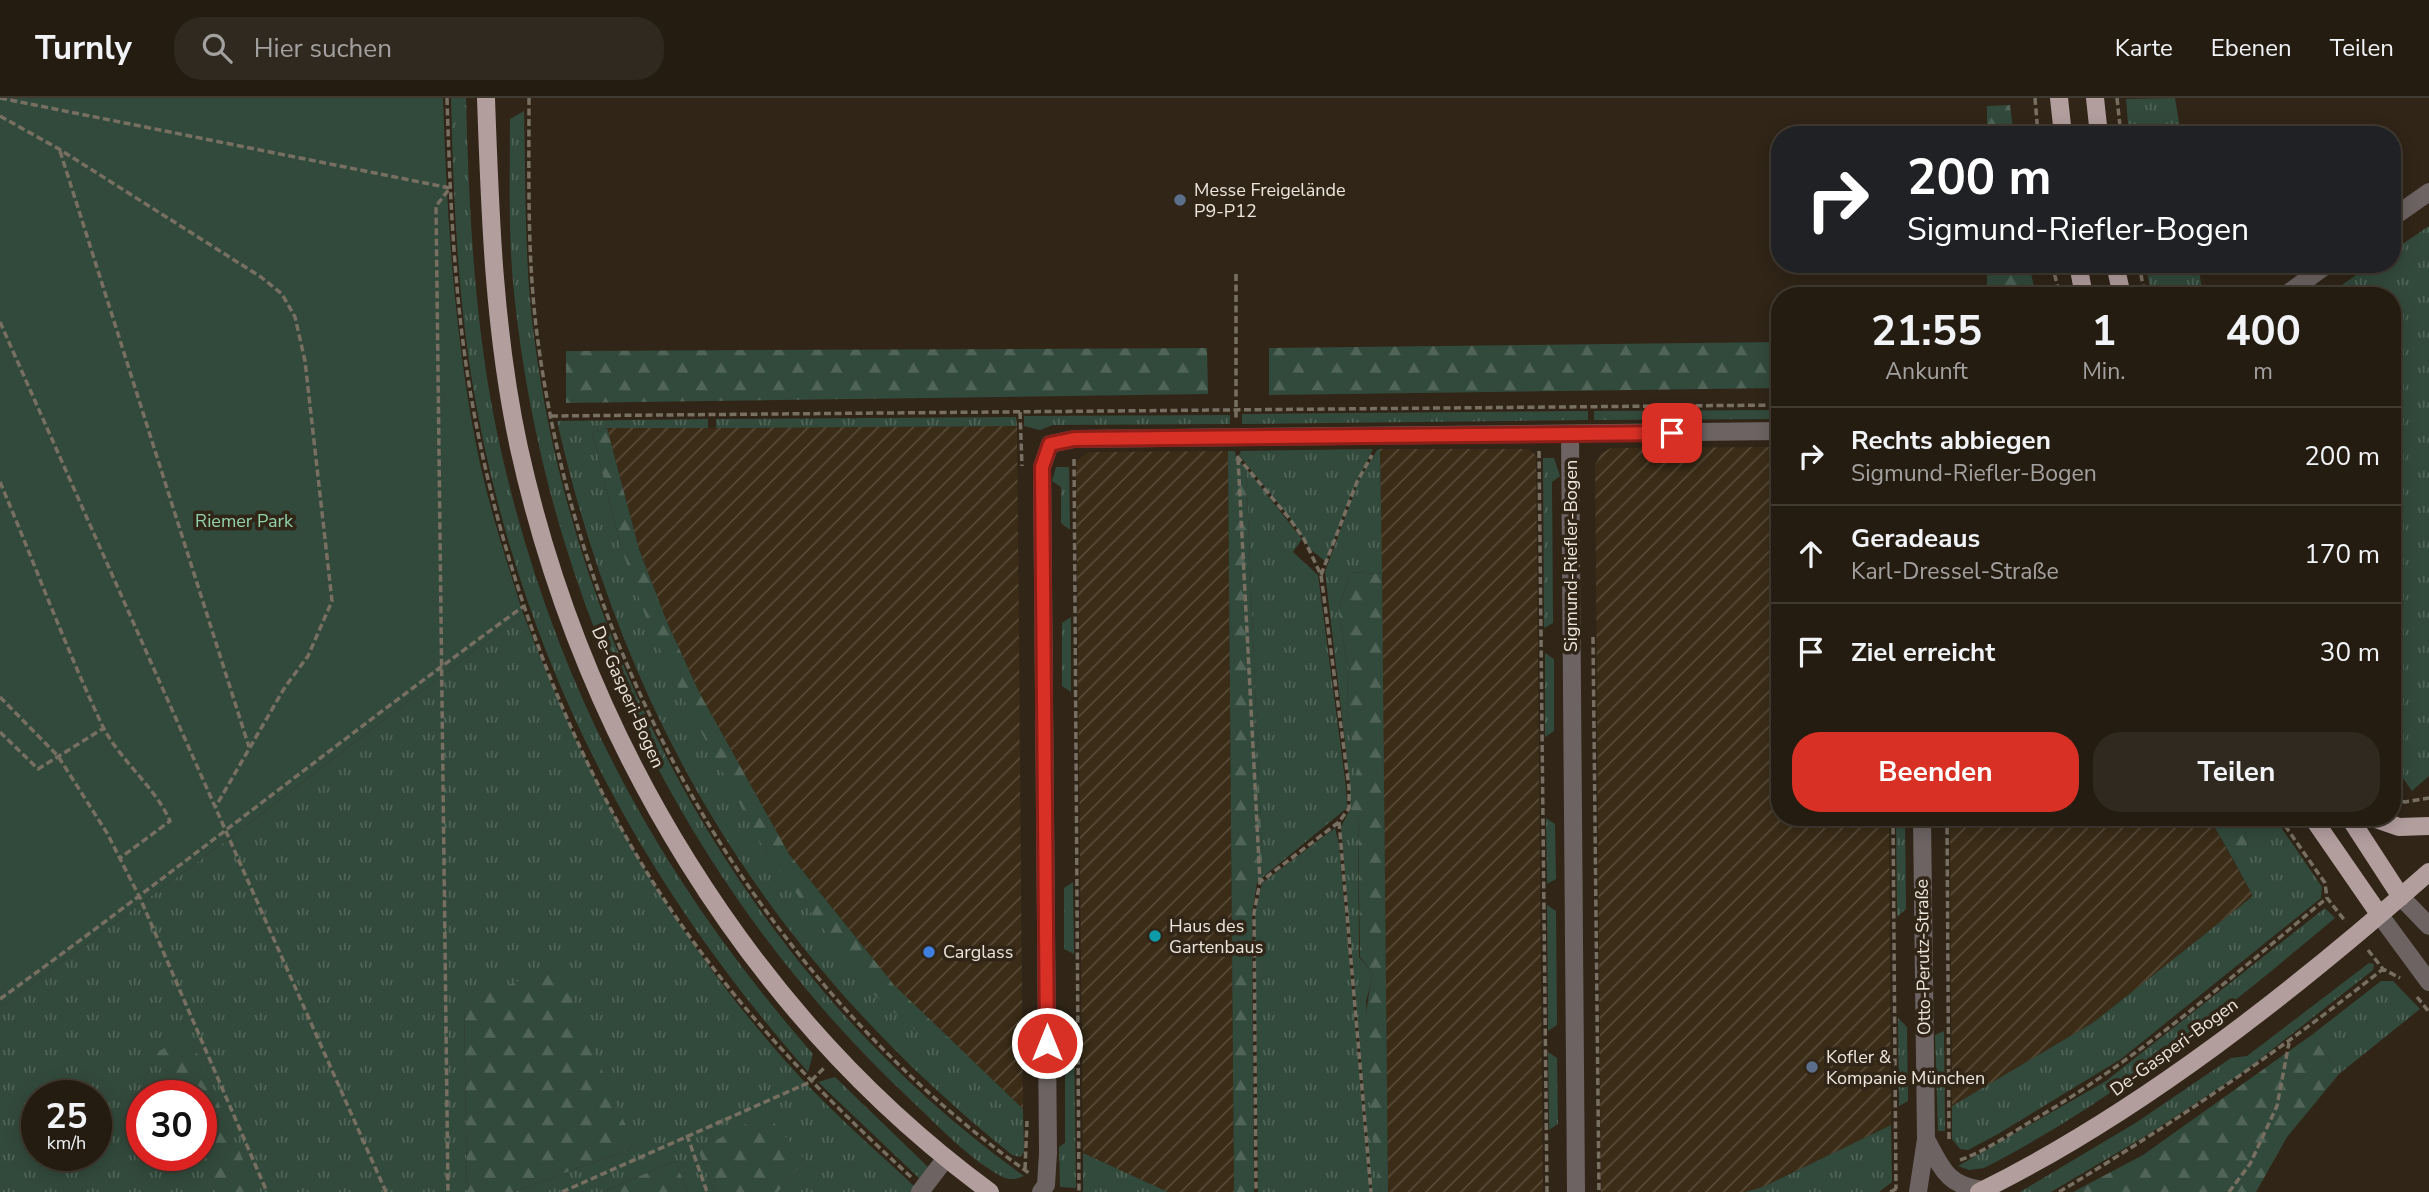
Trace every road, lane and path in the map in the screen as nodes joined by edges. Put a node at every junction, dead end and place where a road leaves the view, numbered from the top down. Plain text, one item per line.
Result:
1 (0, 98) edge
2 (447, 98) edge
3 (486, 98) edge
4 (529, 98) edge
5 (2035, 98) edge
6 (2059, 98) edge
7 (2095, 98) edge
8 (2117, 98) edge
9 (0, 116) edge
10 (2037, 126) edge
11 (2062, 126) edge
12 (2098, 126) edge
13 (2120, 126) edge
14 (59, 149) junction
15 (450, 188) junction
16 (2429, 192) edge
17 (2401, 212) edge
18 (2316, 273) edge
19 (1236, 274) dead end
20 (2296, 287) edge
21 (0, 322) edge
22 (1771, 405) edge
23 (1236, 409) junction
24 (1020, 412) junction
25 (551, 416) junction
26 (1771, 431) edge
27 (1539, 435) junction
28 (1570, 435) junction
29 (1383, 436) junction
30 (1021, 439) dead end
31 (1074, 439) junction
32 (1237, 447) junction
33 (0, 482) edge
34 (1321, 575) junction
35 (524, 606) junction
36 (1592, 636) dead end
37 (442, 666) junction
38 (0, 697) edge
39 (104, 728) junction
40 (0, 732) edge
41 (249, 747) junction
42 (58, 757) junction
43 (2429, 798) edge
44 (2401, 801) edge
45 (216, 807) junction
46 (1339, 822) junction
47 (1893, 826) edge
48 (1922, 826) edge
49 (1947, 826) edge
50 (2285, 826) edge
51 (2318, 826) edge
52 (2355, 826) edge
53 (2396, 826) edge
54 (2429, 826) edge
55 (226, 830) junction
56 (120, 858) junction
57 (2429, 872) edge
58 (1260, 882) junction
59 (2400, 897) junction
60 (140, 898) junction
61 (2379, 914) junction
62 (2429, 926) edge
63 (2382, 970) dead end
64 (2429, 982) edge
65 (0, 999) edge
66 (2289, 1044) junction
67 (839, 1055) junction
68 (810, 1082) junction
69 (687, 1135) junction
70 (1926, 1139) junction
71 (1953, 1149) dead end
72 (946, 1158) junction
73 (1958, 1160) dead end
74 (1043, 1188) edge
75 (1896, 1189) dead end
76 (921, 1190) edge
77 (1980, 1191) edge
78 (267, 1192) edge
79 (386, 1192) edge
80 (448, 1192) edge
81 (562, 1192) edge
82 (708, 1192) edge
83 (990, 1192) edge
84 (1079, 1192) edge
85 (1256, 1192) edge
86 (1371, 1192) edge
87 (1547, 1192) edge
88 (1576, 1192) edge
89 (1599, 1192) edge
90 (1918, 1192) edge
91 (2059, 1192) edge
92 (2229, 1192) edge

1 - 15 path
2 - 15 path
3 - 67 main road, De-Gasperi-Bogen
4 - 25 path
5 - 10 path
6 - 11 main road
7 - 12 main road
8 - 13 path
9 - 14 path
14 - 41 path
14 - 41 path
15 - 35 path
15 - 37 path
16 - 17 street
18 - 20 street
19 - 23 path
21 - 45 path
22 - 23 path
23 - 24 path
23 - 32 path
24 - 25 path
24 - 30 path
25 - 74 path
26 - 28 street
27 - 28 street, Sigmund-Riefler-Bogen
27 - 29 street, Sigmund-Riefler-Bogen
27 - 87 path
28 - 88 street, Sigmund-Riefler-Bogen
29 - 32 street, Sigmund-Riefler-Bogen
29 - 34 path
31 - 32 street, Sigmund-Riefler-Bogen
31 - 74 street, Sigmund-Riefler-Bogen
31 - 84 path
32 - 34 path
32 - 58 path
33 - 39 path
34 - 46 path
35 - 37 path
35 - 68 path
36 - 89 path
37 - 55 path
37 - 80 path
38 - 42 path
39 - 42 path
39 - 56 path
40 - 42 path
41 - 45 path
42 - 56 path
43 - 44 path
45 - 55 path
46 - 58 path
46 - 86 path
47 - 75 path
48 - 70 street, Otto-Perutz-Straße
49 - 71 path
50 - 73 path
51 - 61 main road
52 - 59 main road
53 - 54 main road
55 - 60 path
55 - 79 path
56 - 60 path
57 - 59 main road, De-Gasperi-Bogen
58 - 85 path
59 - 61 main road, De-Gasperi-Bogen
59 - 62 street
60 - 65 path
60 - 78 path
61 - 64 street
61 - 77 main road, De-Gasperi-Bogen
63 - 66 path
66 - 91 path
66 - 92 path
67 - 68 path
67 - 72 main road, De-Gasperi-Bogen
68 - 69 path
68 - 76 path
69 - 81 path
69 - 82 path
70 - 77 street, Otto-Perutz-Straße
70 - 90 street, Otto-Perutz-Straße
72 - 76 street
72 - 83 main road, De-Gasperi-Bogen

